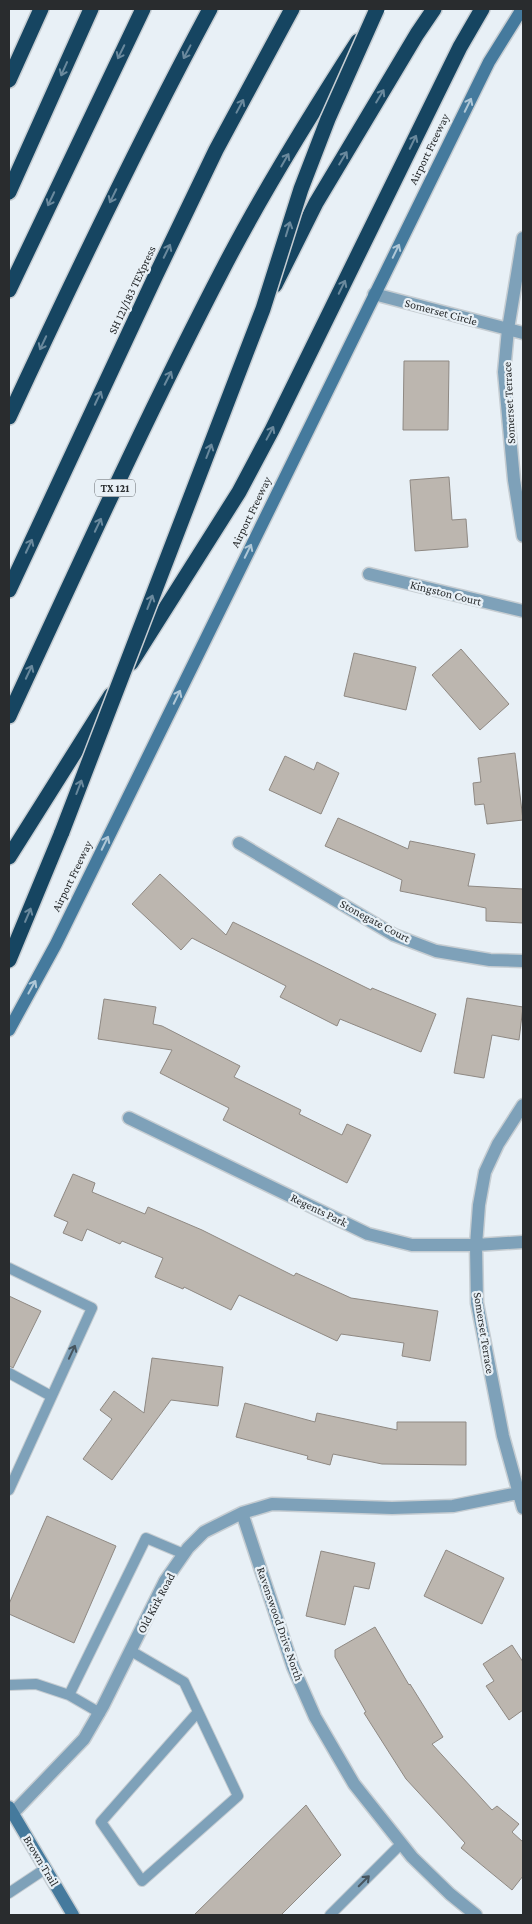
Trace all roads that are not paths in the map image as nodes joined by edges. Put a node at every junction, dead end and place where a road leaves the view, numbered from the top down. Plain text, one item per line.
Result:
1 (41, 9) edge
2 (91, 9) edge
3 (143, 9) edge
4 (210, 9) edge
5 (292, 9) edge
6 (378, 9) edge
7 (434, 9) edge
8 (482, 9) edge
9 (522, 9) edge
10 (9, 80) edge
11 (9, 192) edge
12 (523, 238) edge
13 (9, 290) edge
14 (374, 294) junction
15 (263, 309) junction
16 (508, 329) junction
17 (523, 333) edge
18 (9, 417) edge
19 (523, 536) edge
20 (369, 574) dead end
21 (9, 590) edge
22 (523, 611) edge
23 (9, 716) edge
24 (239, 843) dead end
25 (9, 856) edge
26 (9, 960) edge
27 (523, 960) edge
28 (9, 1030) edge
29 (523, 1104) edge
30 (129, 1118) dead end
31 (523, 1242) edge
32 (476, 1245) junction
33 (9, 1268) edge
34 (9, 1373) edge
35 (51, 1396) junction
36 (9, 1490) edge
37 (518, 1493) junction
38 (523, 1508) edge
39 (242, 1513) junction
40 (184, 1554) junction
41 (130, 1651) junction
42 (9, 1686) edge
43 (69, 1695) junction
44 (198, 1712) junction
45 (100, 1713) junction
46 (10, 1812) edge
47 (401, 1844) junction
48 (46, 1868) junction
49 (9, 1893) edge
50 (73, 1915) edge
51 (330, 1915) edge
52 (476, 1915) edge

1 - 10 highway
2 -> 11 highway
3 -> 13 highway
4 -> 18 highway
21 -> 5 highway, SH 121/183 TEXpress
15 -> 6 highway, bridge
23 -> 6 highway, TX 121
15 -> 7 highway, bridge
25 -> 8 highway
14 -> 9 main road, Airport Freeway
12 - 16 street
14 - 16 street, Somerset Circle
28 -> 14 main road, Airport Freeway
26 -> 15 highway, bridge
16 - 17 street, Somerset Circle
16 - 19 street, Somerset Terrace
20 - 22 street, Kingston Court
24 - 27 street, Stonegate Court
29 - 32 street, Somerset Terrace
30 - 32 street, Regents Park
31 - 32 street, Regents Park
32 - 37 street, Somerset Terrace
35 -> 33 lane
34 - 35 lane
35 - 36 lane
37 - 38 street, Somerset Terrace
37 - 39 street, Old Kirk Road
39 - 40 street, Old Kirk Road
39 - 47 street, Ravenswood Drive North
40 - 41 street, Old Kirk Road
40 - 43 lane
41 - 44 lane
41 - 45 street, Old Kirk Road
42 - 43 lane
43 - 45 lane
44 - 44 lane
45 - 46 street, Old Kirk Road
46 - 48 main road, Brown Trail
51 -> 47 lane
47 - 52 street, Ravenswood Drive North
48 - 49 lane
48 - 50 main road, Brown Trail

